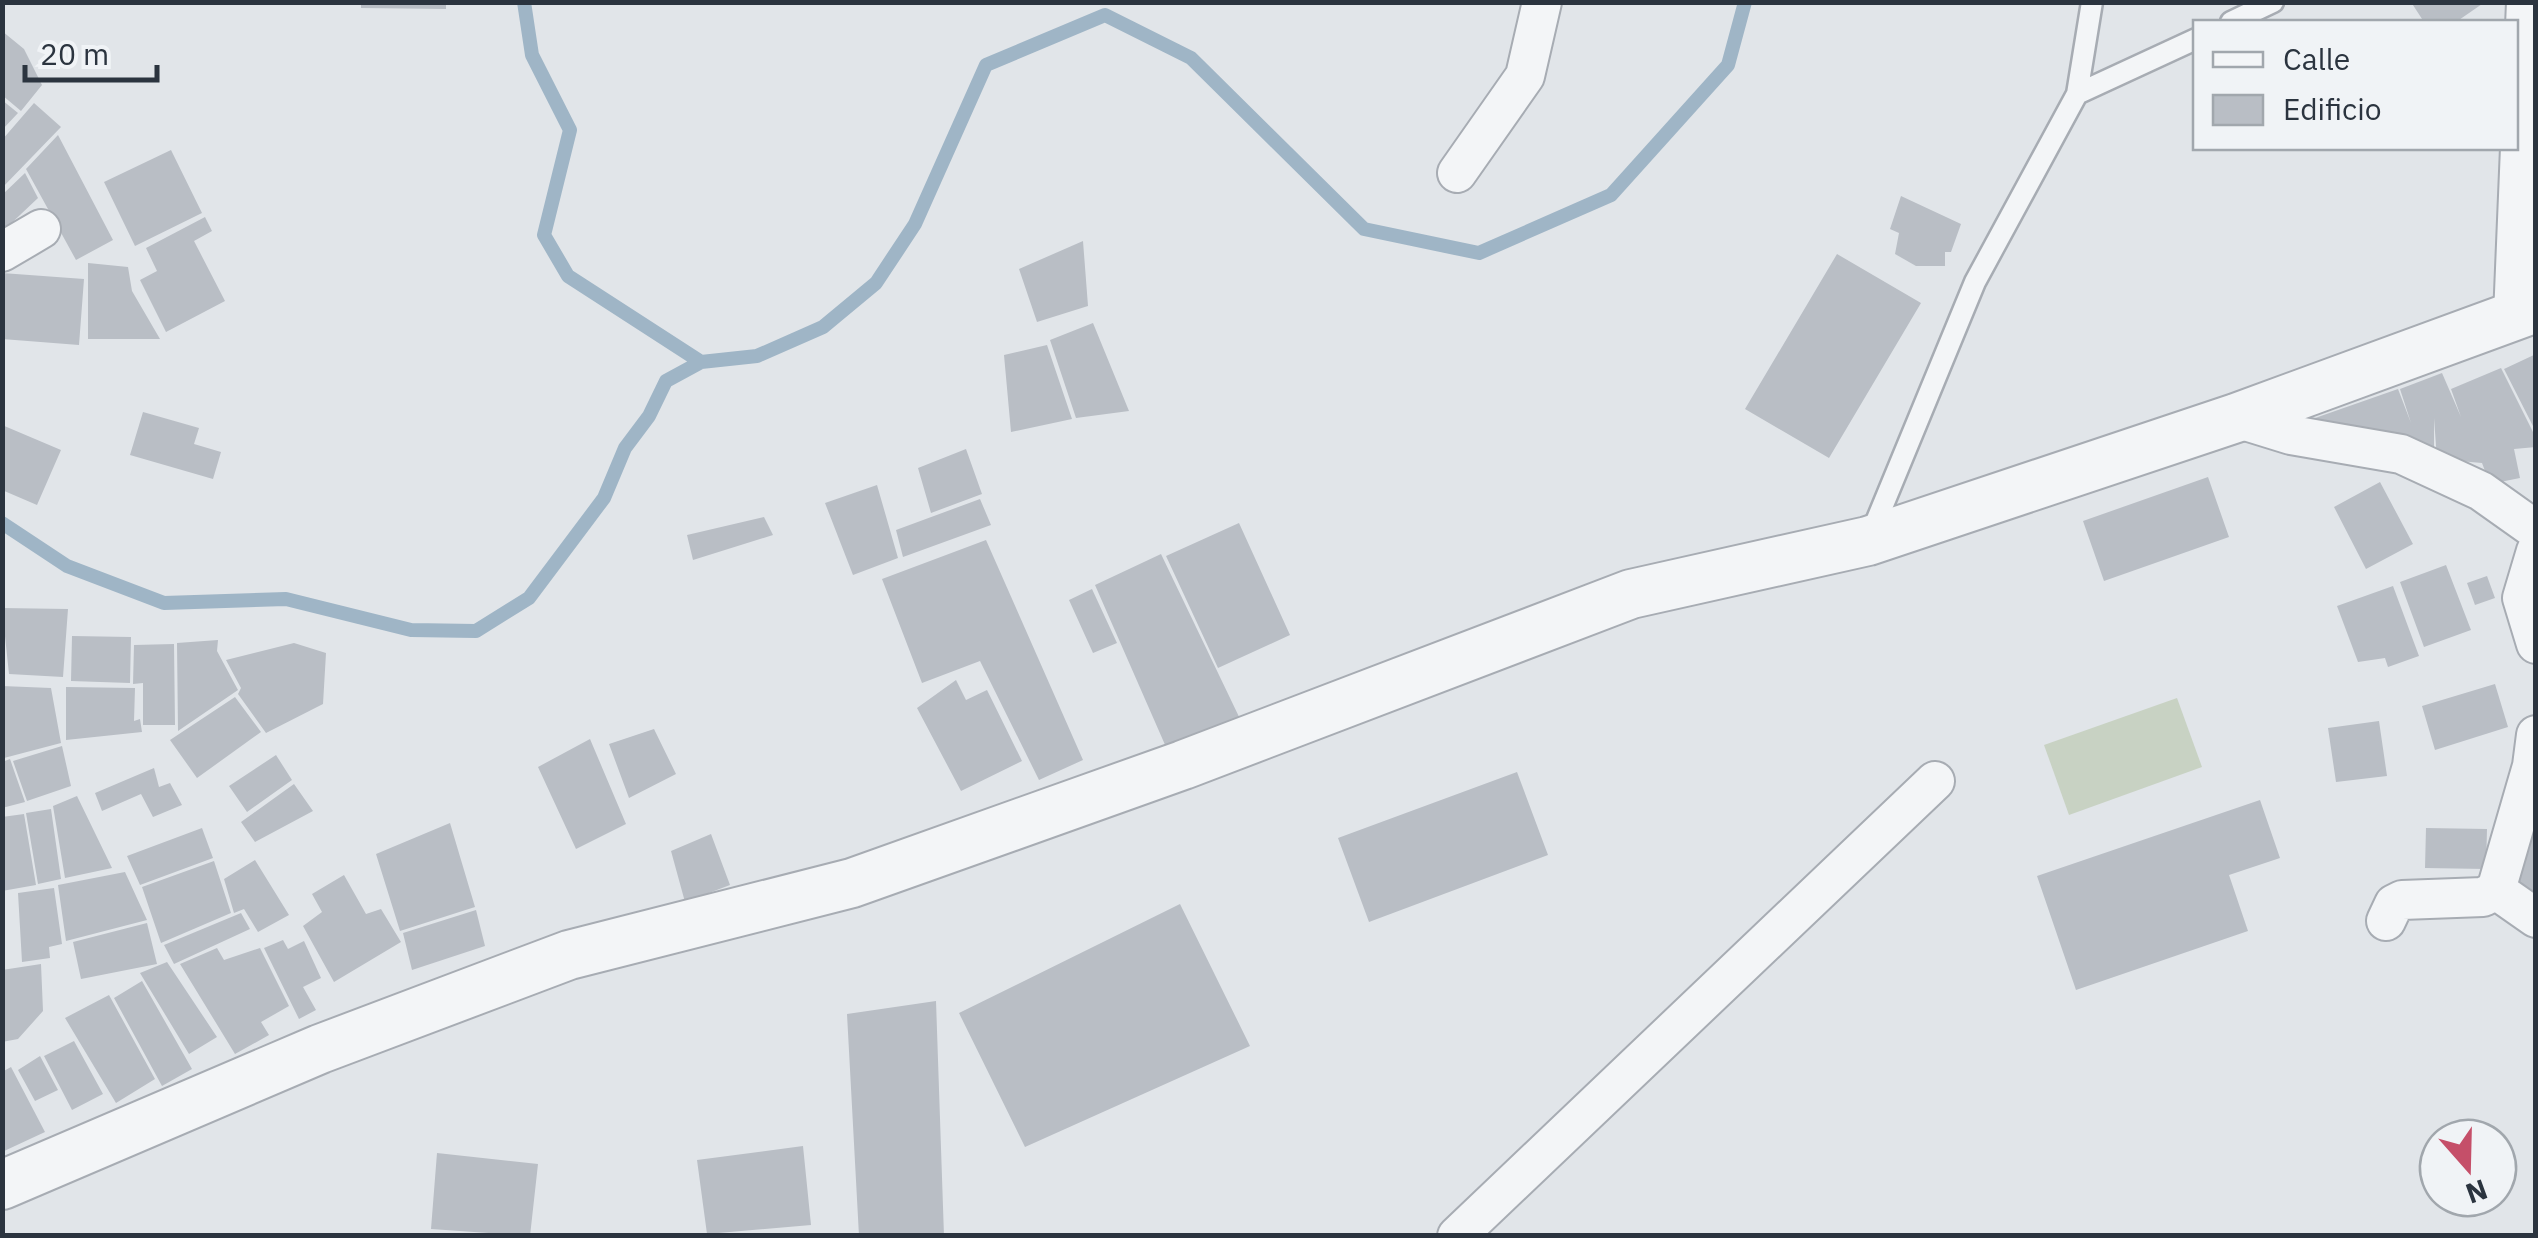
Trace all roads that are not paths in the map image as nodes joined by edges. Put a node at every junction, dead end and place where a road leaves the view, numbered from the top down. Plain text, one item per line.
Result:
1 (1542, 2) edge
2 (2092, 2) edge
3 (2274, 2) edge
4 (2526, 2) edge
5 (2235, 20) edge
6 (2193, 40) edge
7 (2077, 94) junction
8 (1457, 173) dead end
9 (41, 229) dead end
10 (2, 252) edge
11 (2524, 313) edge
12 (2236, 418) junction
13 (2536, 530) edge
14 (1868, 541) junction
15 (2536, 551) edge
16 (2536, 644) edge
17 (2536, 735) edge
18 (1934, 781) dead end
19 (2496, 890) junction
20 (2536, 918) edge
21 (2386, 921) dead end
22 (2, 1185) edge
23 (1457, 1236) edge

1 - 8 street
2 - 7 lane
3 - 5 lane
4 - 11 street
6 - 7 lane
7 - 14 lane
9 - 10 street
11 - 12 street
12 - 13 street
12 - 14 street
14 - 22 street
15 - 16 street
17 - 19 street
18 - 23 street
19 - 20 street
19 - 21 street

